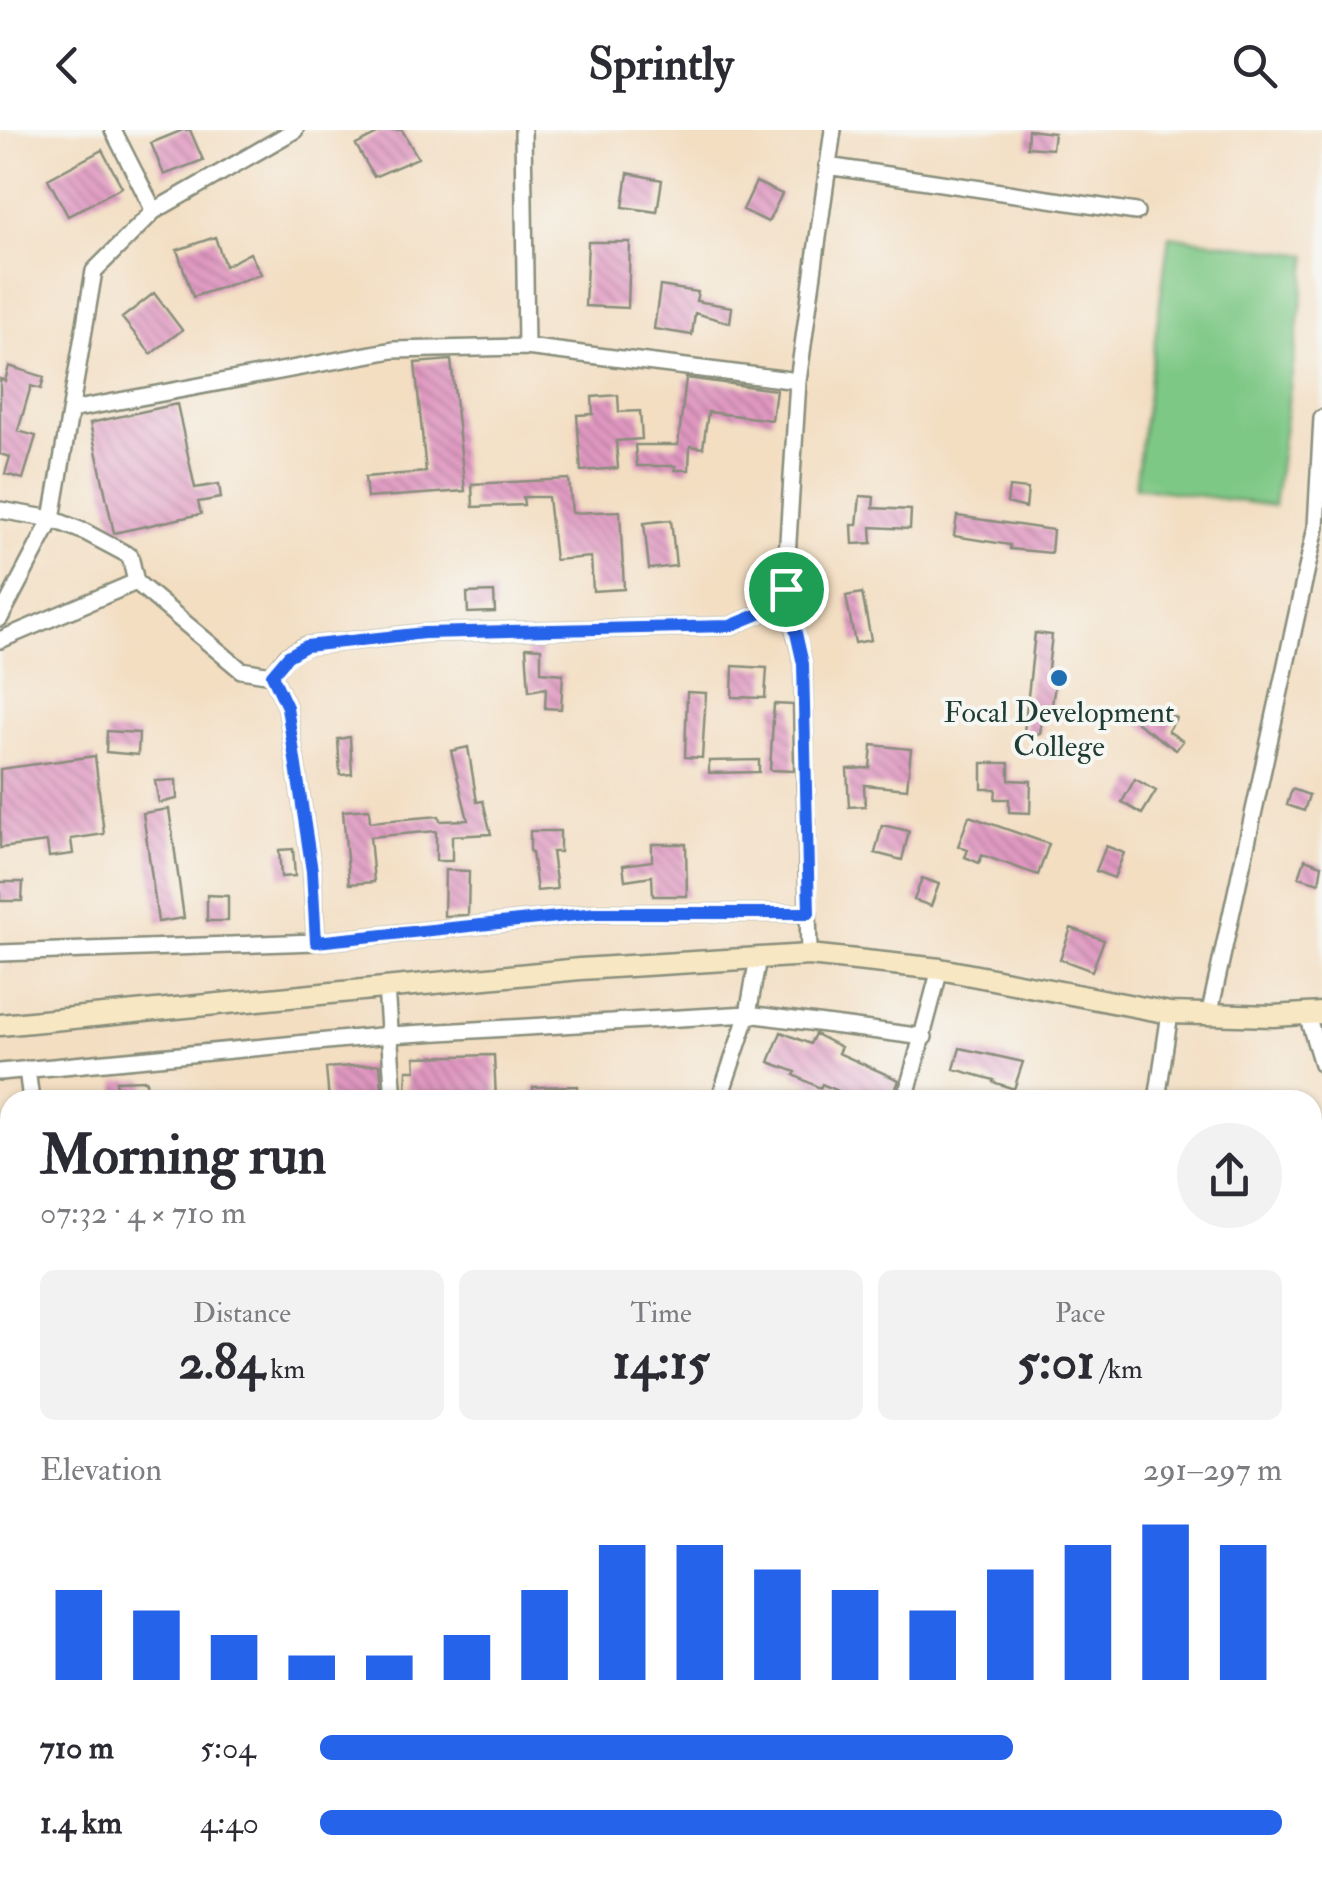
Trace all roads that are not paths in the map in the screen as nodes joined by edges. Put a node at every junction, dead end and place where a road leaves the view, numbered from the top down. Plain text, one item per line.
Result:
1 (113, 130) edge
2 (295, 130) edge
3 (523, 130) edge
4 (833, 130) edge
5 (827, 166) junction
6 (154, 212) junction
7 (1136, 212) dead end
8 (526, 348) junction
9 (798, 381) junction
10 (72, 410) junction
11 (1322, 418) edge
12 (0, 510) edge
13 (52, 519) junction
14 (136, 582) junction
15 (786, 589) junction
16 (0, 618) edge
17 (0, 640) edge
18 (272, 675) junction
19 (809, 913) junction
20 (316, 942) junction
21 (0, 953) edge
22 (808, 955) junction
23 (758, 958) junction
24 (940, 969) junction
25 (386, 987) junction
26 (1170, 1012) junction
27 (748, 1014) junction
28 (1314, 1014) edge
29 (1209, 1016) junction
30 (0, 1025) edge
31 (390, 1035) junction
32 (924, 1037) junction
33 (1322, 1064) edge
34 (27, 1069) junction
35 (0, 1072) edge
36 (30, 1090) edge
37 (393, 1090) edge
38 (722, 1090) edge
39 (909, 1090) edge
40 (1158, 1090) edge

1 - 6 street
2 - 6 street
3 - 8 street
4 - 5 street
5 - 7 street
5 - 9 street
6 - 10 street
8 - 9 street
8 - 10 street
9 - 15 street
10 - 13 street
11 - 29 street
12 - 13 street
13 - 14 street
13 - 16 street
14 - 17 street
14 - 18 street
15 - 18 street
15 - 19 street
18 - 20 street
19 - 20 street
19 - 22 street
20 - 21 street
22 - 23 main road
22 - 24 main road
23 - 25 main road
23 - 27 street
24 - 26 main road
24 - 32 street
25 - 30 main road
25 - 31 street
26 - 29 main road
26 - 40 street
27 - 31 street
27 - 32 street
27 - 38 street
28 - 29 main road
28 - 33 street
31 - 34 street
31 - 37 street
32 - 39 street
34 - 35 street
34 - 36 street

